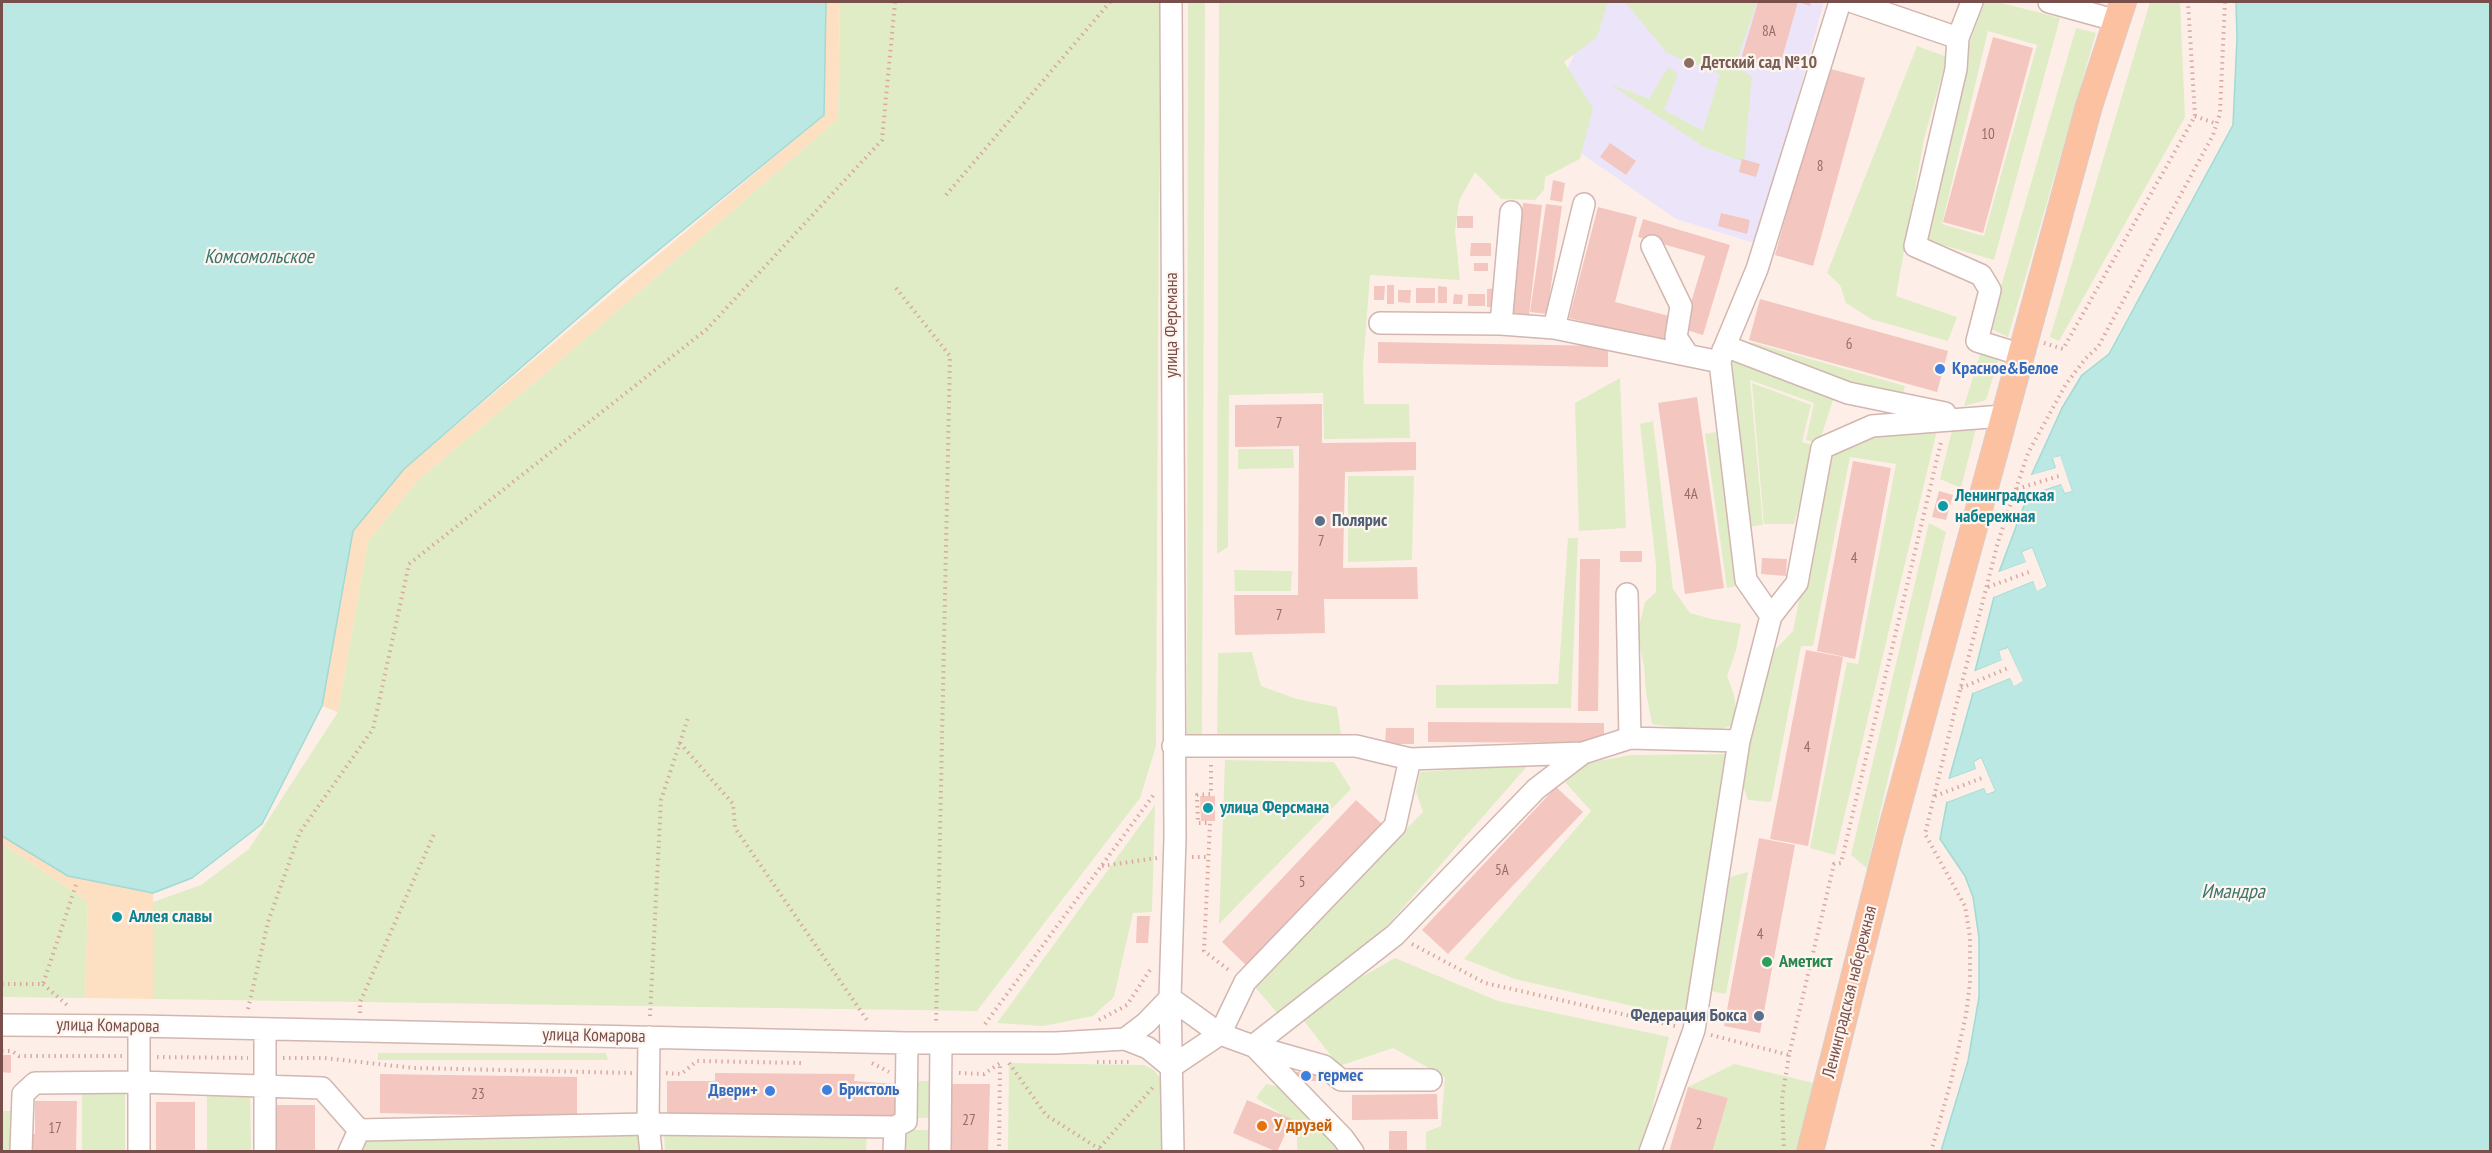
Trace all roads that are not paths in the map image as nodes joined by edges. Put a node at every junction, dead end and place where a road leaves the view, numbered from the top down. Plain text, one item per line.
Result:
1 (1171, 2) edge
2 (1840, 2) edge
3 (1853, 2) edge
4 (1972, 2) edge
5 (2049, 2) edge
6 (2120, 11) edge
7 (1958, 38) junction
8 (1584, 204) dead end
9 (1511, 212) dead end
10 (1652, 246) dead end
11 (1380, 323) dead end
12 (1501, 324) junction
13 (1554, 328) junction
14 (1722, 354) junction
15 (1688, 355) junction
16 (2022, 356) junction
17 (2003, 416) junction
18 (1966, 418) junction
19 (1627, 594) dead end
20 (1771, 616) junction
21 (1630, 738) junction
22 (1739, 741) junction
23 (1173, 746) junction
24 (1583, 753) junction
25 (1410, 759) junction
26 (1170, 998) junction
27 (2, 1025) edge
28 (140, 1026) junction
29 (265, 1029) junction
30 (1220, 1034) junction
31 (939, 1036) junction
32 (649, 1037) junction
33 (1125, 1039) junction
34 (907, 1043) junction
35 (1253, 1046) junction
36 (1172, 1067) junction
37 (1431, 1080) dead end
38 (140, 1082) junction
39 (266, 1087) junction
40 (648, 1124) junction
41 (895, 1127) junction
42 (359, 1130) junction
43 (21, 1152) edge
44 (139, 1152) edge
45 (265, 1152) edge
46 (350, 1152) edge
47 (651, 1152) edge
48 (894, 1152) edge
49 (940, 1152) edge
50 (1173, 1152) edge
51 (1353, 1152) edge
52 (1650, 1152) edge
53 (1810, 1152) edge

1 - 23 street, улица Ферсмана
2 - 14 street
3 - 7 street
4 - 7 street
5 - 6 street
6 - 16 main road, Ленинградская набережная
7 - 16 street
8 - 13 street
9 - 12 street
10 - 15 street
11 - 12 street
12 - 13 street
13 - 15 street
14 - 15 street
14 - 18 street
14 - 20 street
16 - 17 main road, Ленинградская набережная
17 - 18 street
17 - 53 main road, Ленинградская набережная
18 - 20 street
19 - 21 street
20 - 22 street
21 - 22 street
21 - 24 street
22 - 52 street
23 - 25 street
23 - 26 street, улица Ферсмана
24 - 25 street
24 - 35 street
25 - 30 street
26 - 30 street
26 - 33 street
26 - 36 street, улица Ферсмана
27 - 28 street, улица Комарова
28 - 29 street, улица Комарова
28 - 38 street
29 - 32 street, улица Комарова
29 - 39 street
30 - 35 street
30 - 36 street
31 - 33 street, улица Комарова
31 - 34 street, улица Комарова
31 - 49 street
32 - 34 street, улица Комарова
32 - 40 street
33 - 36 street
34 - 41 street
35 - 37 street
35 - 51 street
36 - 50 street, улица Ферсмана
38 - 39 street
38 - 43 street
38 - 44 street
39 - 42 street
39 - 45 street
40 - 41 street
40 - 42 street
40 - 47 street
41 - 48 street
42 - 46 street

